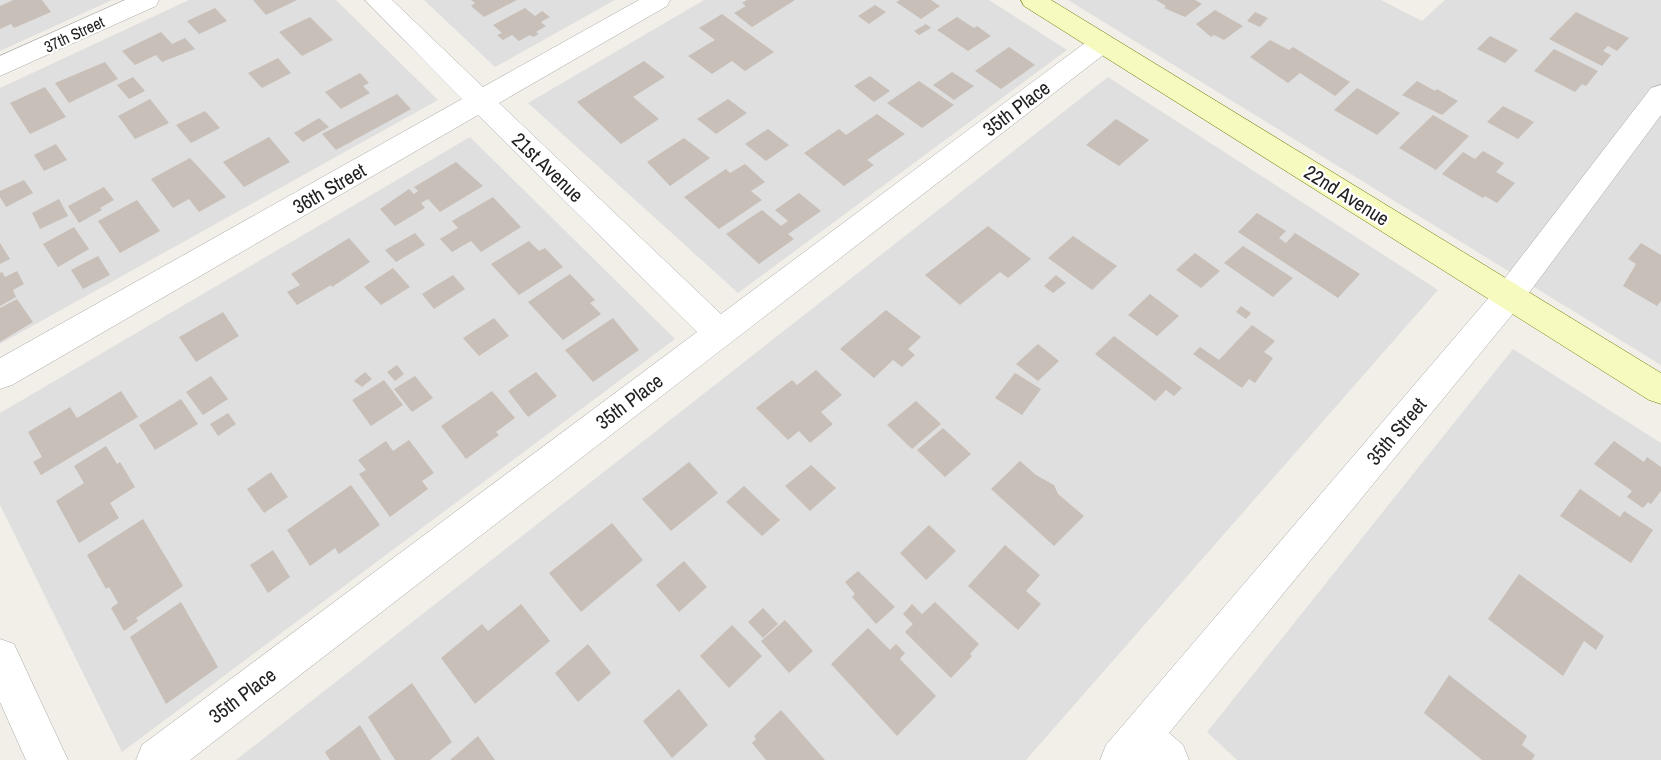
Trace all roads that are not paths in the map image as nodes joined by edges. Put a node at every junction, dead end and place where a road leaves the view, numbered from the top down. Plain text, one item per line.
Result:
1 (147, 0) edge
2 (377, 0) edge
3 (658, 0) edge
4 (1033, 0) edge
5 (1102, 43) junction
6 (0, 67) edge
7 (1661, 95) edge
8 (481, 101) junction
9 (1509, 296) junction
10 (719, 333) junction
11 (0, 375) edge
12 (1661, 390) edge
13 (0, 658) edge
14 (1144, 752) edge
15 (47, 760) edge
16 (157, 760) edge

1 - 6 street, 37th Street
2 - 8 street, 21st Avenue
3 - 8 street, 36th Street
4 - 5 street, 22nd Avenue
5 - 9 street, 22nd Avenue
5 - 10 street, 35th Place
7 - 9 street, 35th Street
8 - 10 street, 21st Avenue
8 - 11 street, 36th Street
9 - 12 street, 22nd Avenue
9 - 14 street, 35th Street
10 - 16 street, 35th Place
13 - 15 street

